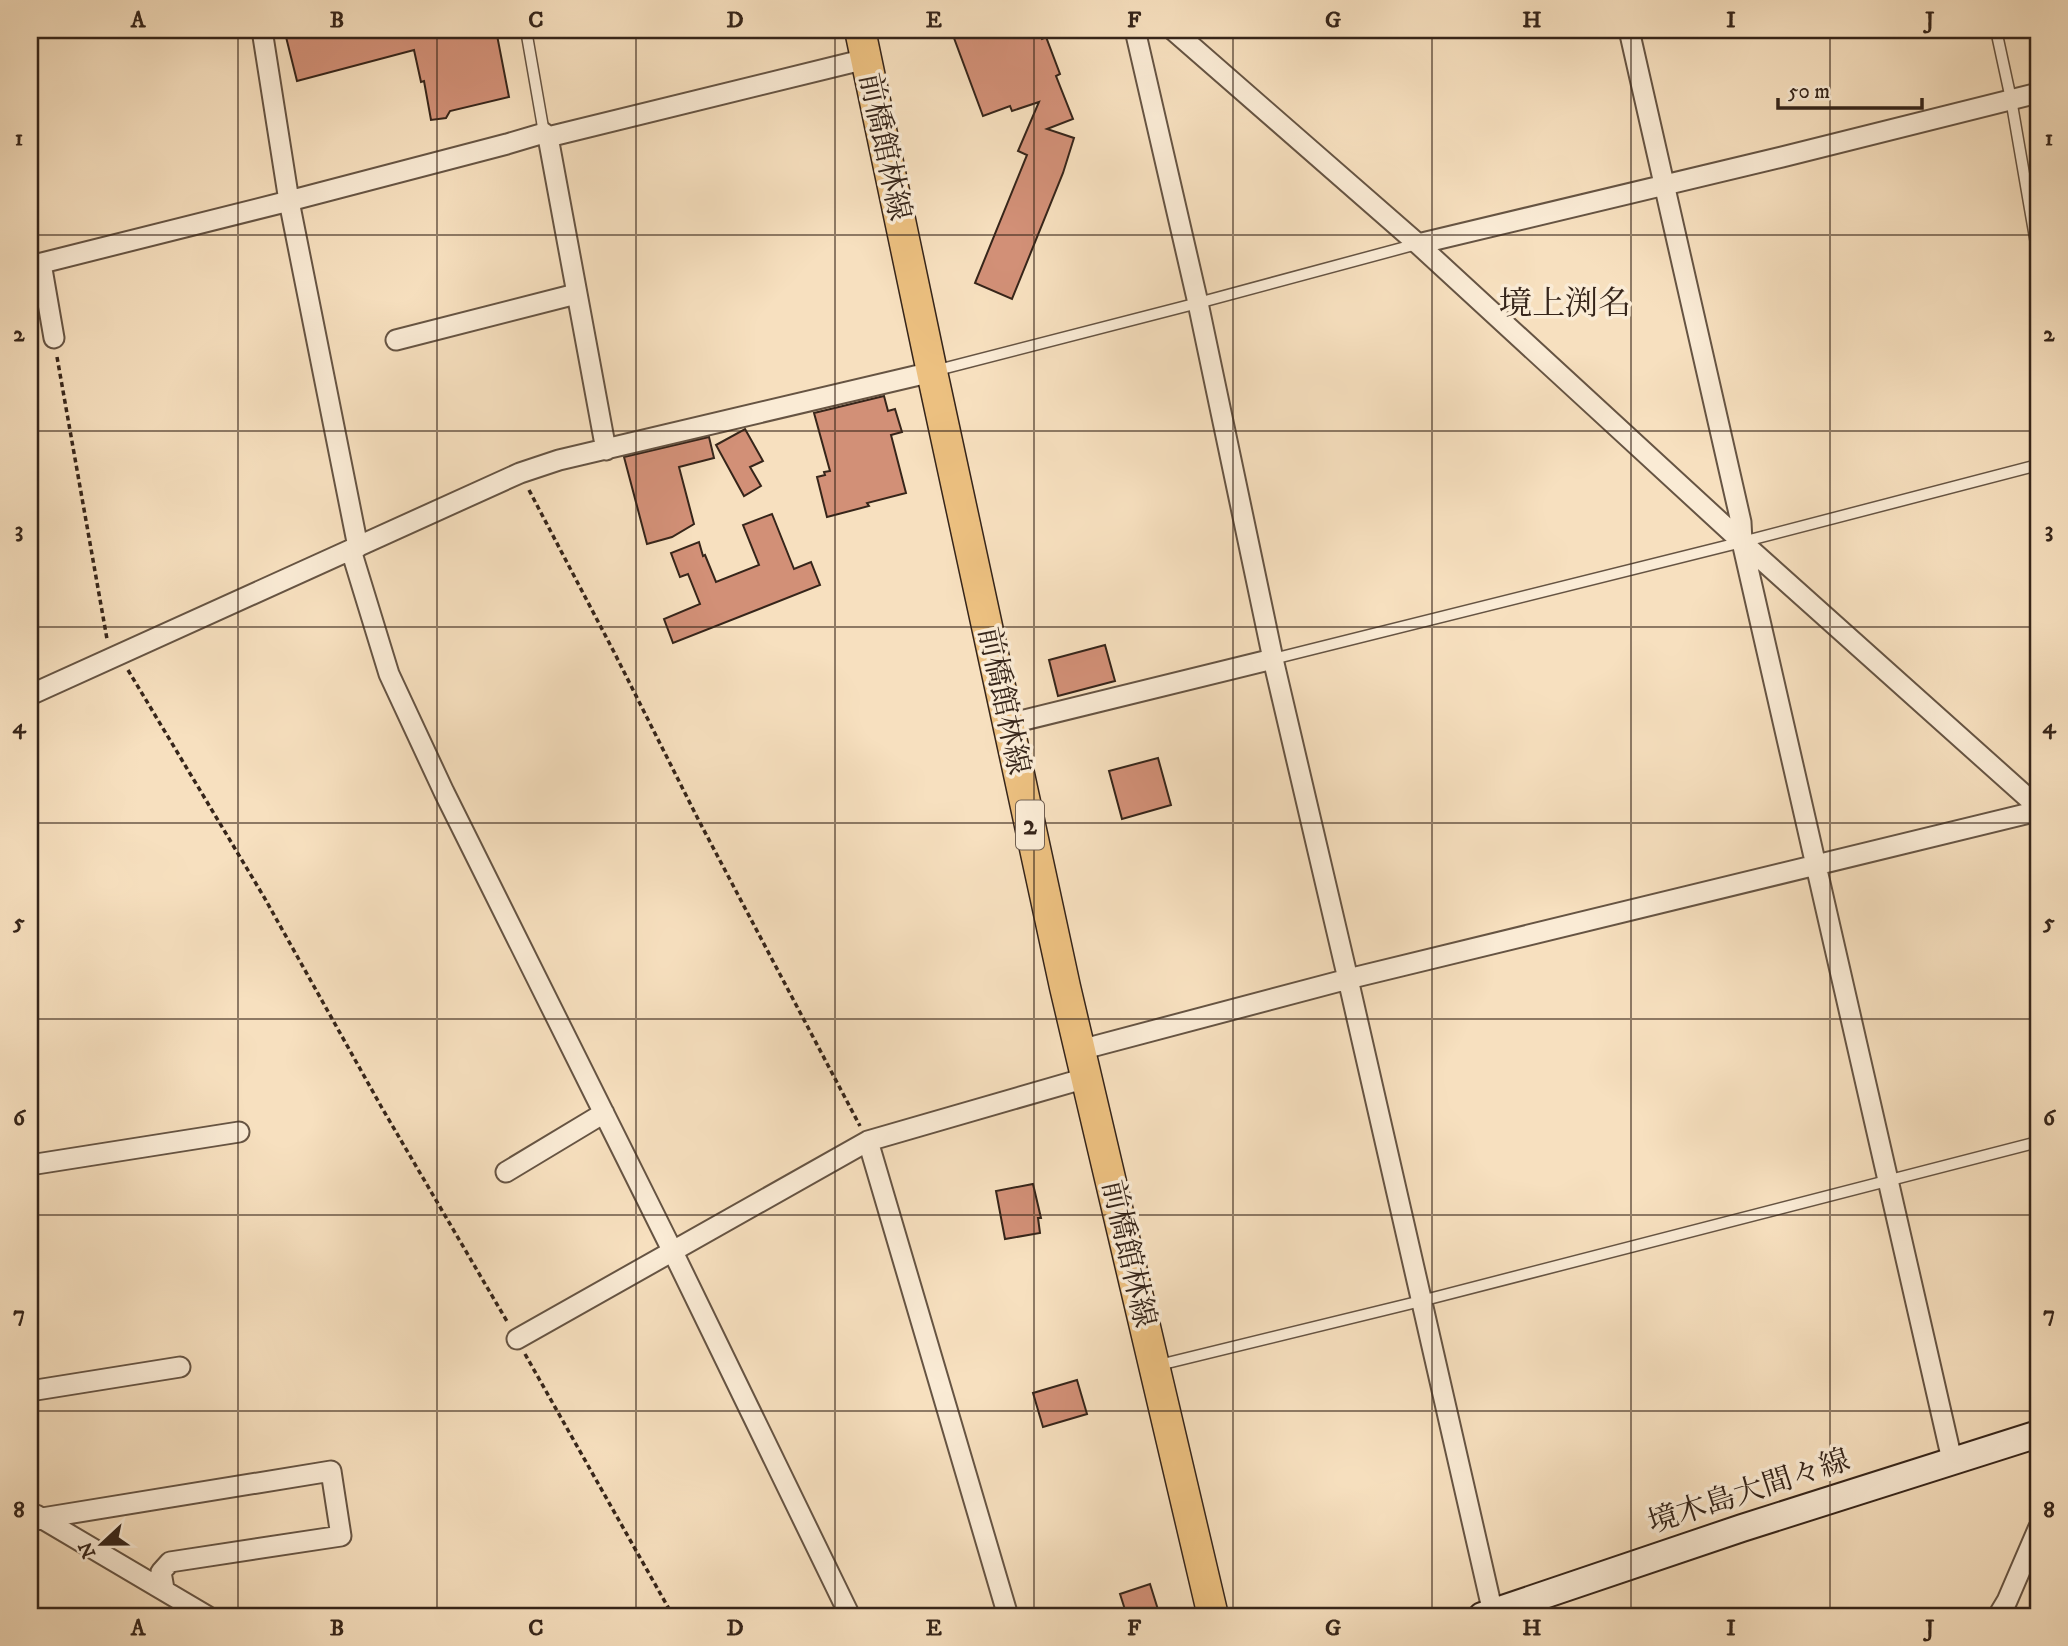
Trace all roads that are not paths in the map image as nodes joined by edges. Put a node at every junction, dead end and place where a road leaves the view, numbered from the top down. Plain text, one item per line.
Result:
1 (262, 30) edge
2 (526, 30) edge
3 (860, 30) edge
4 (1135, 30) edge
5 (1173, 30) edge
6 (1629, 30) edge
7 (1996, 30) edge
8 (866, 59) junction
9 (2038, 93) edge
10 (2011, 99) junction
11 (546, 135) junction
12 (1664, 185) junction
13 (289, 201) junction
14 (1418, 244) junction
15 (2038, 255) edge
16 (36, 264) edge
17 (576, 294) junction
18 (1198, 303) junction
19 (54, 338) road end
20 (396, 340) dead end
21 (932, 372) junction
22 (606, 450) junction
23 (2038, 465) edge
24 (1742, 542) junction
25 (354, 548) junction
26 (1273, 659) junction
27 (30, 695) edge
28 (1008, 724) junction
29 (2038, 809) edge
30 (1816, 864) junction
31 (1348, 979) junction
32 (1083, 1064) junction
33 (604, 1114) junction
34 (239, 1132) dead end
35 (868, 1141) junction
36 (2038, 1142) edge
37 (30, 1165) edge
38 (506, 1172) dead end
39 (1888, 1181) junction
40 (673, 1252) junction
41 (1421, 1301) junction
42 (517, 1339) road end
43 (1155, 1366) junction
44 (180, 1367) dead end
45 (30, 1391) edge
46 (2038, 1434) edge
47 (1952, 1460) junction
48 (34, 1516) edge
49 (2038, 1528) edge
50 (164, 1589) junction
51 (1488, 1614) edge
52 (207, 1616) edge
53 (850, 1616) edge
54 (1008, 1616) edge
55 (1213, 1616) edge
56 (1998, 1616) edge

1 - 13 street
2 - 11 lane
3 - 8 main road, 前橋館林線 / 2
4 - 18 street
5 - 14 street
6 - 12 street
7 - 10 lane
8 - 11 street
8 - 21 main road, 前橋館林線 / 2
9 - 10 street
10 - 12 street
10 - 15 lane
11 - 13 street
11 - 17 street
12 - 14 street
12 - 24 street
13 - 16 street
13 - 25 street
14 - 18 lane
14 - 24 street
16 - 19 street
17 - 20 street
17 - 22 street
18 - 21 lane
18 - 26 street
21 - 22 street
21 - 28 main road, 前橋館林線 / 2
22 - 25 street
23 - 24 lane
24 - 26 lane
24 - 29 street
24 - 30 street
25 - 27 street
25 - 33 street
26 - 28 street
26 - 31 street
28 - 32 main road, 前橋館林線 / 2
29 - 30 street
30 - 31 street
30 - 39 street
31 - 32 street
31 - 41 street
32 - 35 street
32 - 43 main road, 前橋館林線 / 2
33 - 38 street
33 - 40 street
34 - 37 street
35 - 40 street
35 - 54 street
36 - 39 lane
39 - 41 lane
39 - 47 street
40 - 42 street
40 - 53 street
41 - 43 lane
41 - 51 street
43 - 55 main road, 前橋館林線 / 2
44 - 45 street
46 - 47 main road, 境木島大間々線
47 - 51 main road, 境木島大間々線
48 - 50 street
48 - 50 street
49 - 56 street
50 - 52 street

